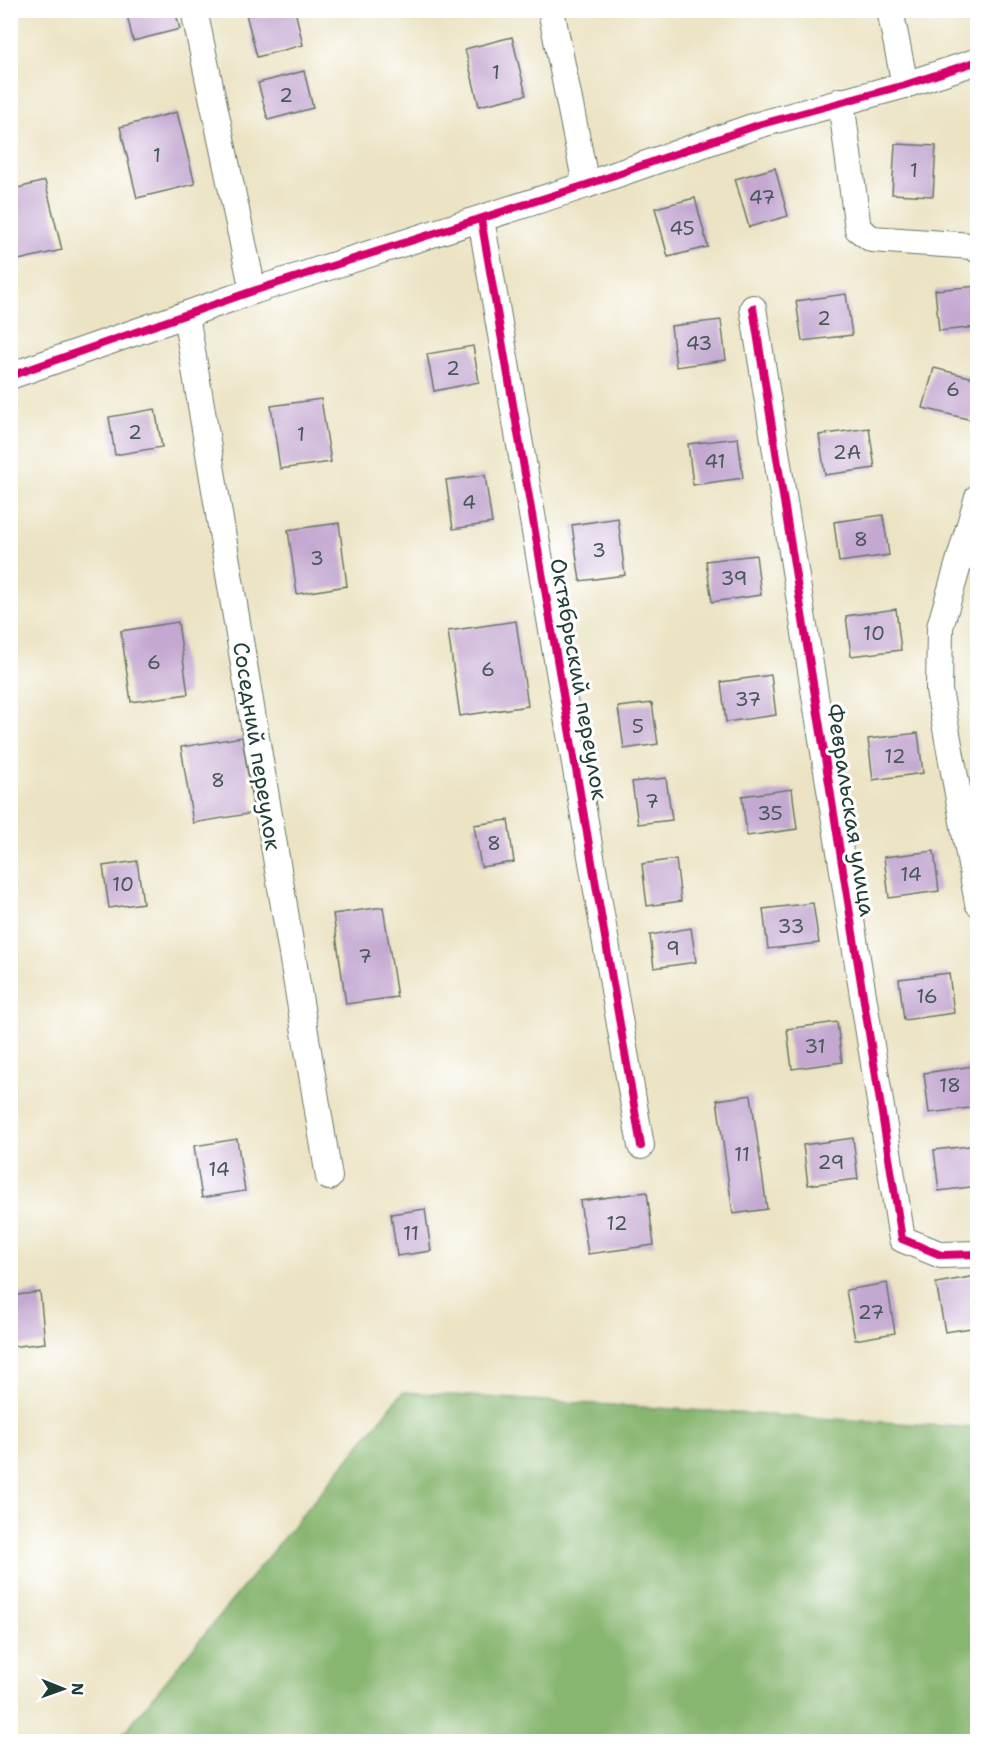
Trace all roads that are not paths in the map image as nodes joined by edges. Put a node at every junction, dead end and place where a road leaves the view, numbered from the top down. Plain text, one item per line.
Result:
1 (194, 10) edge
2 (551, 10) edge
3 (890, 10) edge
4 (978, 61) edge
5 (905, 85) junction
6 (841, 101) junction
7 (586, 185) junction
8 (481, 219) junction
9 (978, 250) edge
10 (253, 291) junction
11 (753, 308) dead end
12 (186, 315) junction
13 (10, 376) edge
14 (978, 497) edge
15 (978, 903) edge
16 (640, 1146) dead end
17 (329, 1177) dead end
18 (978, 1254) edge

1 - 10 street
2 - 7 street
3 - 5 street
4 - 5 street
5 - 6 street
6 - 7 street
6 - 9 street
7 - 8 street
8 - 10 street
8 - 16 street, Октябрьский переулок
10 - 12 street
11 - 18 street, Февральская улица
12 - 13 street
12 - 17 street, Соседний переулок
14 - 15 street

